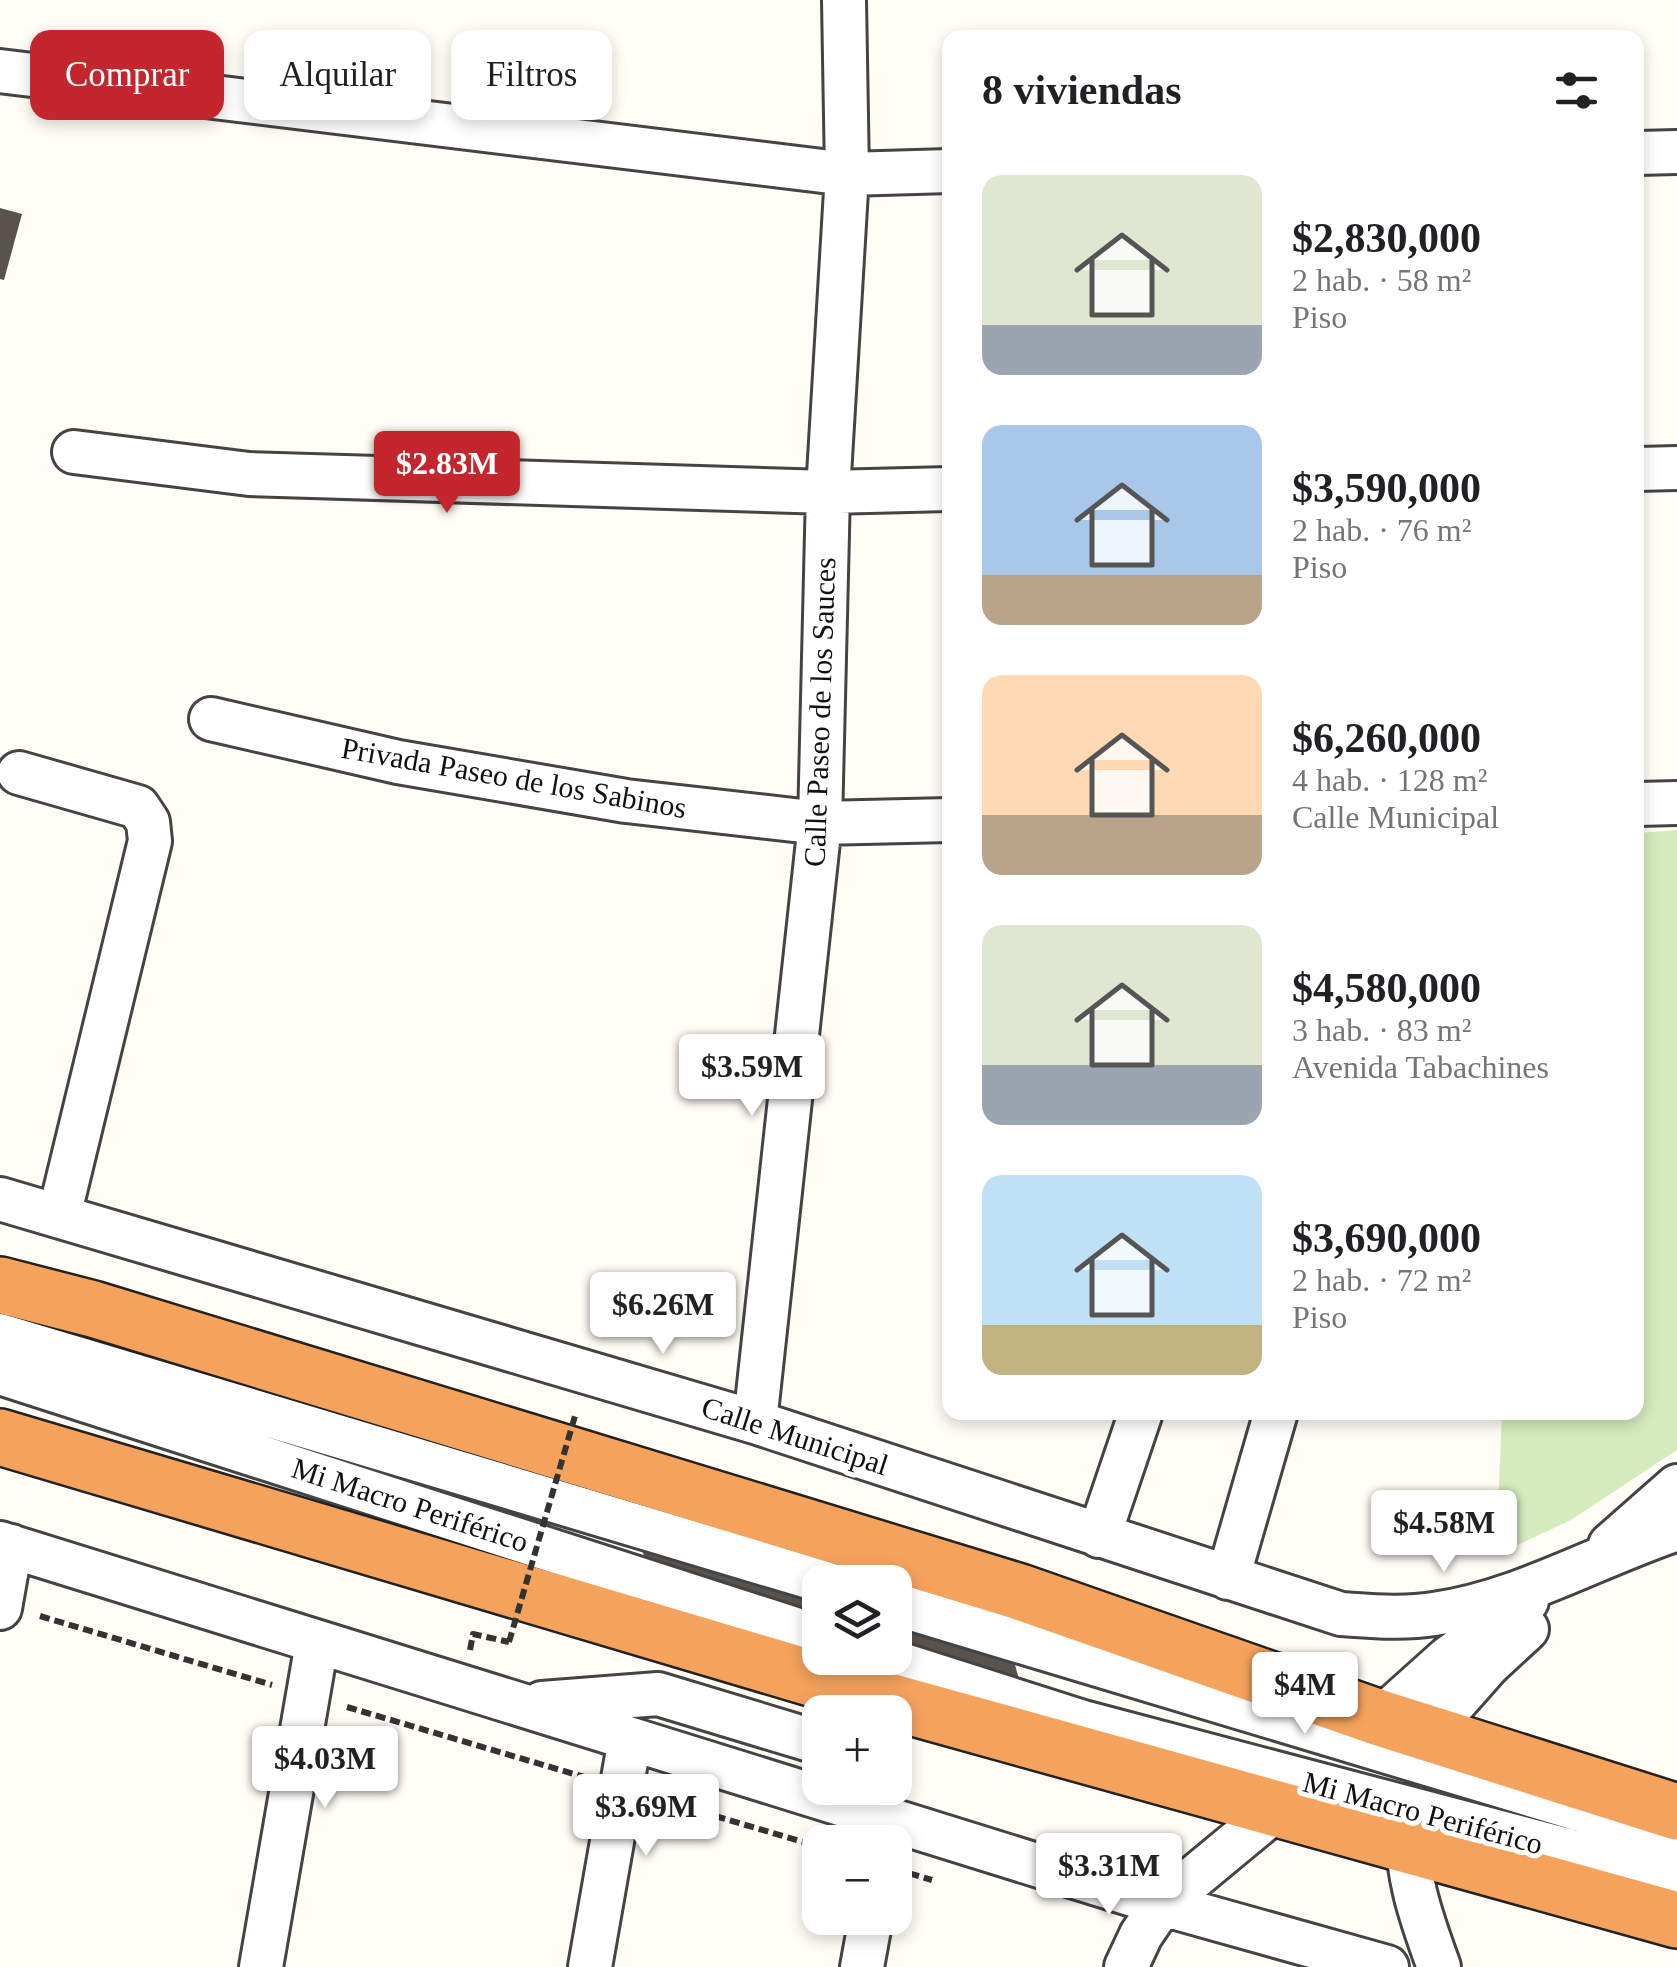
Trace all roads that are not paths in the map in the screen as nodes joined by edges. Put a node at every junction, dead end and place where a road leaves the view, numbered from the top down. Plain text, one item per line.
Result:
1 (844, 0) edge
2 (0, 70) edge
3 (1677, 152) edge
4 (1644, 154) edge
5 (942, 171) edge
6 (847, 174) junction
7 (74, 452) dead end
8 (1677, 468) edge
9 (1644, 469) edge
10 (942, 489) edge
11 (828, 492) junction
12 (211, 719) dead end
13 (19, 773) dead end
14 (1677, 803) edge
15 (1644, 804) edge
16 (942, 820) edge
17 (820, 824) junction
18 (0, 1199) edge
19 (59, 1216) junction
20 (0, 1282) edge
21 (0, 1336) edge
22 (0, 1373) edge
23 (1139, 1420) edge
24 (1274, 1420) edge
25 (755, 1422) junction
26 (0, 1437) edge
27 (1677, 1486) edge
28 (1677, 1529) edge
29 (1099, 1536) junction
30 (6, 1545) edge
31 (1677, 1557) edge
32 (1587, 1564) junction
33 (802, 1575) edge
34 (1228, 1578) junction
35 (0, 1606) edge
36 (912, 1609) edge
37 (802, 1632) edge
38 (317, 1643) junction
39 (912, 1668) edge
40 (522, 1705) junction
41 (802, 1738) edge
42 (630, 1739) junction
43 (1395, 1739) junction
44 (1292, 1796) junction
45 (1677, 1812) edge
46 (888, 1816) edge
47 (1407, 1828) junction
48 (1677, 1839) edge
49 (1677, 1879) edge
50 (1162, 1904) junction
51 (1677, 1920) edge
52 (867, 1935) edge
53 (262, 1967) edge
54 (590, 1967) edge
55 (862, 1967) edge
56 (1126, 1967) edge
57 (1387, 1967) edge
58 (1438, 1967) edge

1 - 6 street, Calle Paseo de los Sauces
2 - 6 street
3 - 4 street
5 - 6 street
6 - 11 street, Calle Paseo de los Sauces
7 - 11 street
8 - 9 street
10 - 11 street
11 - 17 street, Calle Paseo de los Sauces
12 - 17 street, Privada Paseo de los Sabinos
13 - 19 street
14 - 15 street
16 - 17 street, Privada Paseo de los Sabinos
17 - 25 street, Calle Paseo de los Sauces
18 - 19 street, Calle Municipal
19 - 25 street, Calle Municipal
20 - 43 highway
21 - 33 street, Mi Macro Periférico
22 - 37 street, Mi Macro Periférico
23 - 29 street
24 - 34 street
25 - 29 street, Calle Municipal
26 - 44 highway
27 - 32 street
28 - 32 street
29 - 34 street, Calle Municipal
30 - 35 street
30 - 38 street
31 - 43 street
32 - 34 street, Calle Municipal
32 - 43 street
36 - 43 street, Mi Macro Periférico
38 - 40 street
38 - 53 street
39 - 44 street, Mi Macro Periférico
40 - 41 street
40 - 42 street
42 - 46 street
42 - 54 street
43 - 44 street
43 - 45 highway
43 - 47 street
43 - 48 street, Mi Macro Periférico
44 - 47 highway
44 - 50 street
46 - 50 street
47 - 49 street, Mi Macro Periférico
47 - 51 highway
47 - 58 street
50 - 56 street
50 - 57 street
52 - 55 street

